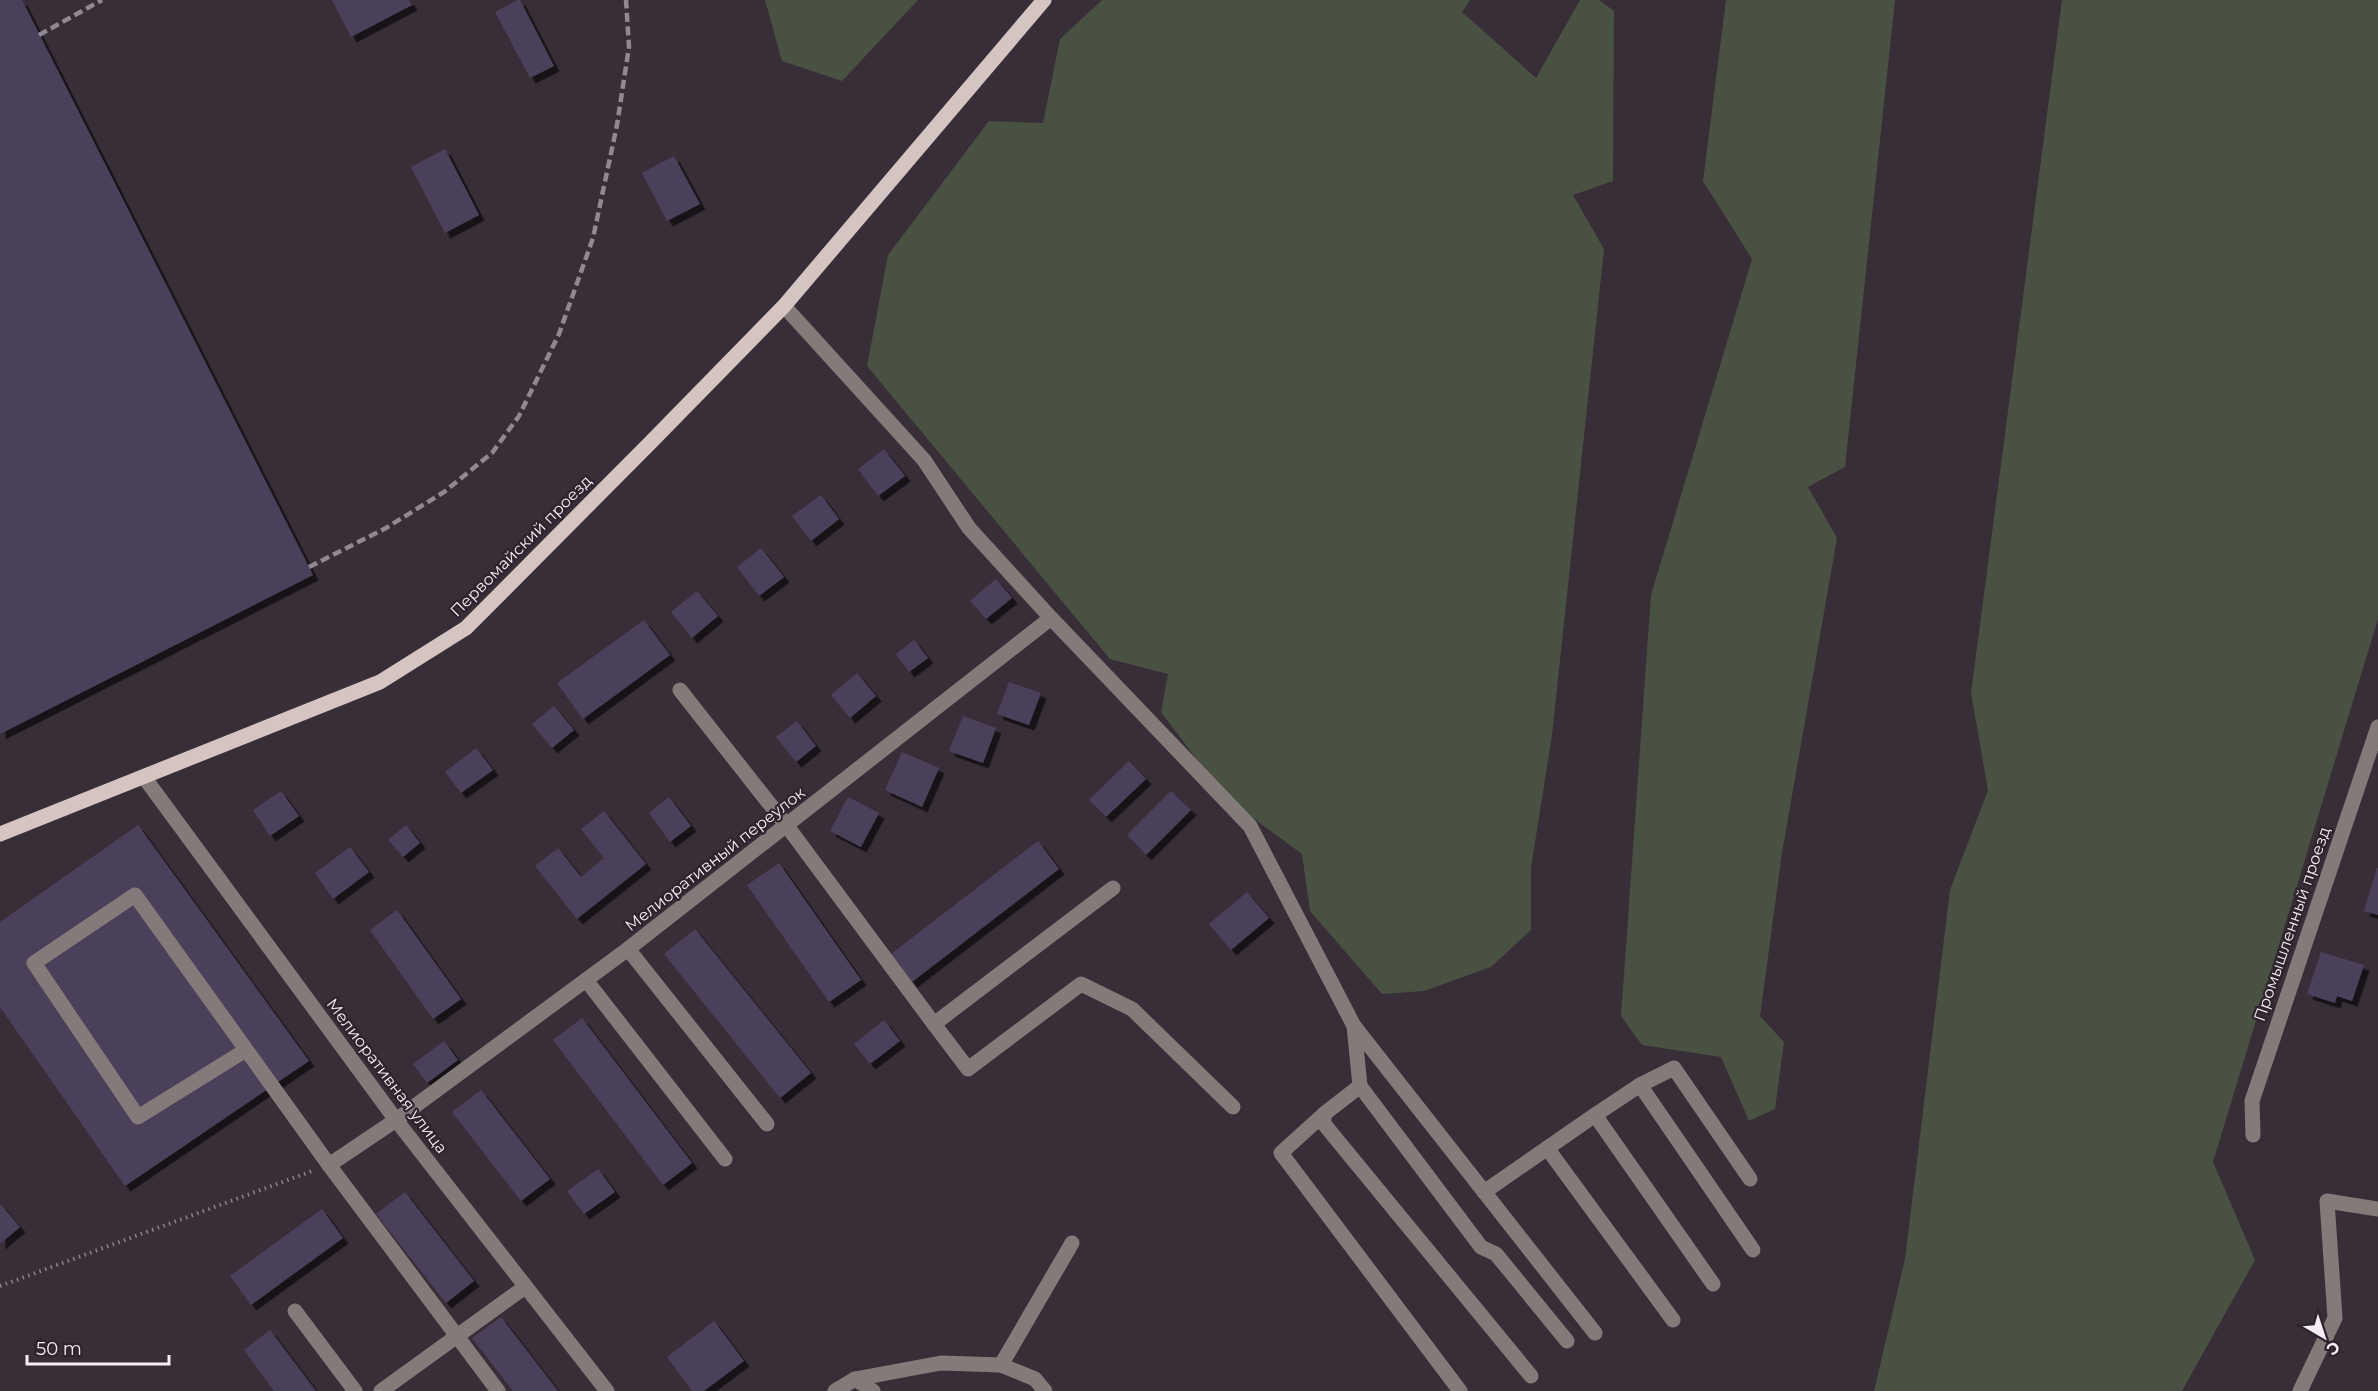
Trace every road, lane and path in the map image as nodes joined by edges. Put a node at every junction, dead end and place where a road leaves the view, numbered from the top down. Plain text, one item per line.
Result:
1 (1044, 0) edge
2 (784, 306) junction
3 (1051, 618) junction
4 (680, 690) dead end
5 (2378, 727) edge
6 (144, 777) junction
7 (787, 826) junction
8 (0, 834) edge
9 (1113, 888) dead end
10 (628, 949) junction
11 (586, 980) junction
12 (934, 1024) junction
13 (1354, 1026) junction
14 (246, 1050) junction
15 (1640, 1084) junction
16 (1360, 1086) junction
17 (1233, 1107) dead end
18 (1324, 1114) junction
19 (1595, 1115) junction
20 (396, 1120) junction
21 (767, 1124) dead end
22 (2253, 1135) dead end
23 (1547, 1148) junction
24 (725, 1159) dead end
25 (329, 1165) junction
26 (1750, 1179) dead end
27 (1484, 1192) junction
28 (2378, 1209) edge
29 (1072, 1243) dead end
30 (1753, 1250) dead end
31 (1713, 1284) dead end
32 (0, 1286) edge
33 (525, 1287) junction
34 (295, 1311) dead end
35 (1673, 1320) dead end
36 (1595, 1333) dead end
37 (456, 1337) junction
38 (1566, 1341) dead end
39 (1001, 1365) junction
40 (1531, 1376) dead end
41 (855, 1378) junction
42 (356, 1391) edge
43 (381, 1391) edge
44 (498, 1391) edge
45 (607, 1391) edge
46 (835, 1391) edge
47 (873, 1391) edge
48 (1045, 1391) edge
49 (1460, 1391) edge
50 (2300, 1391) edge

1 - 2 main road, Первомайский проезд
2 - 3 street
2 - 6 main road, Первомайский проезд
3 - 7 street, Мелиоративный переулок
3 - 13 street
4 - 7 street
5 - 22 street, Промышленный проезд
6 - 8 main road, Первомайский проезд
6 - 20 street, Мелиоративная улица
7 - 10 street, Мелиоративный переулок
7 - 12 street
9 - 12 street
10 - 11 street, Мелиоративный переулок
10 - 21 street
11 - 20 street, Мелиоративный переулок
11 - 24 street
12 - 17 street
13 - 16 street
13 - 27 street
14 - 14 street
14 - 25 street
15 - 19 street
15 - 26 street
15 - 30 street
16 - 18 street
16 - 38 street
18 - 40 street
18 - 49 street
19 - 23 street
19 - 31 street
20 - 25 street, Мелиоративный переулок
20 - 33 street, Мелиоративная улица
23 - 27 street
23 - 35 street
25 - 32 path
25 - 37 street
27 - 36 street
28 - 50 street
29 - 39 street
33 - 37 street
33 - 45 street, Мелиоративная улица
34 - 42 street
37 - 43 street
37 - 44 street
39 - 41 street
39 - 48 street
41 - 46 street
41 - 47 street

